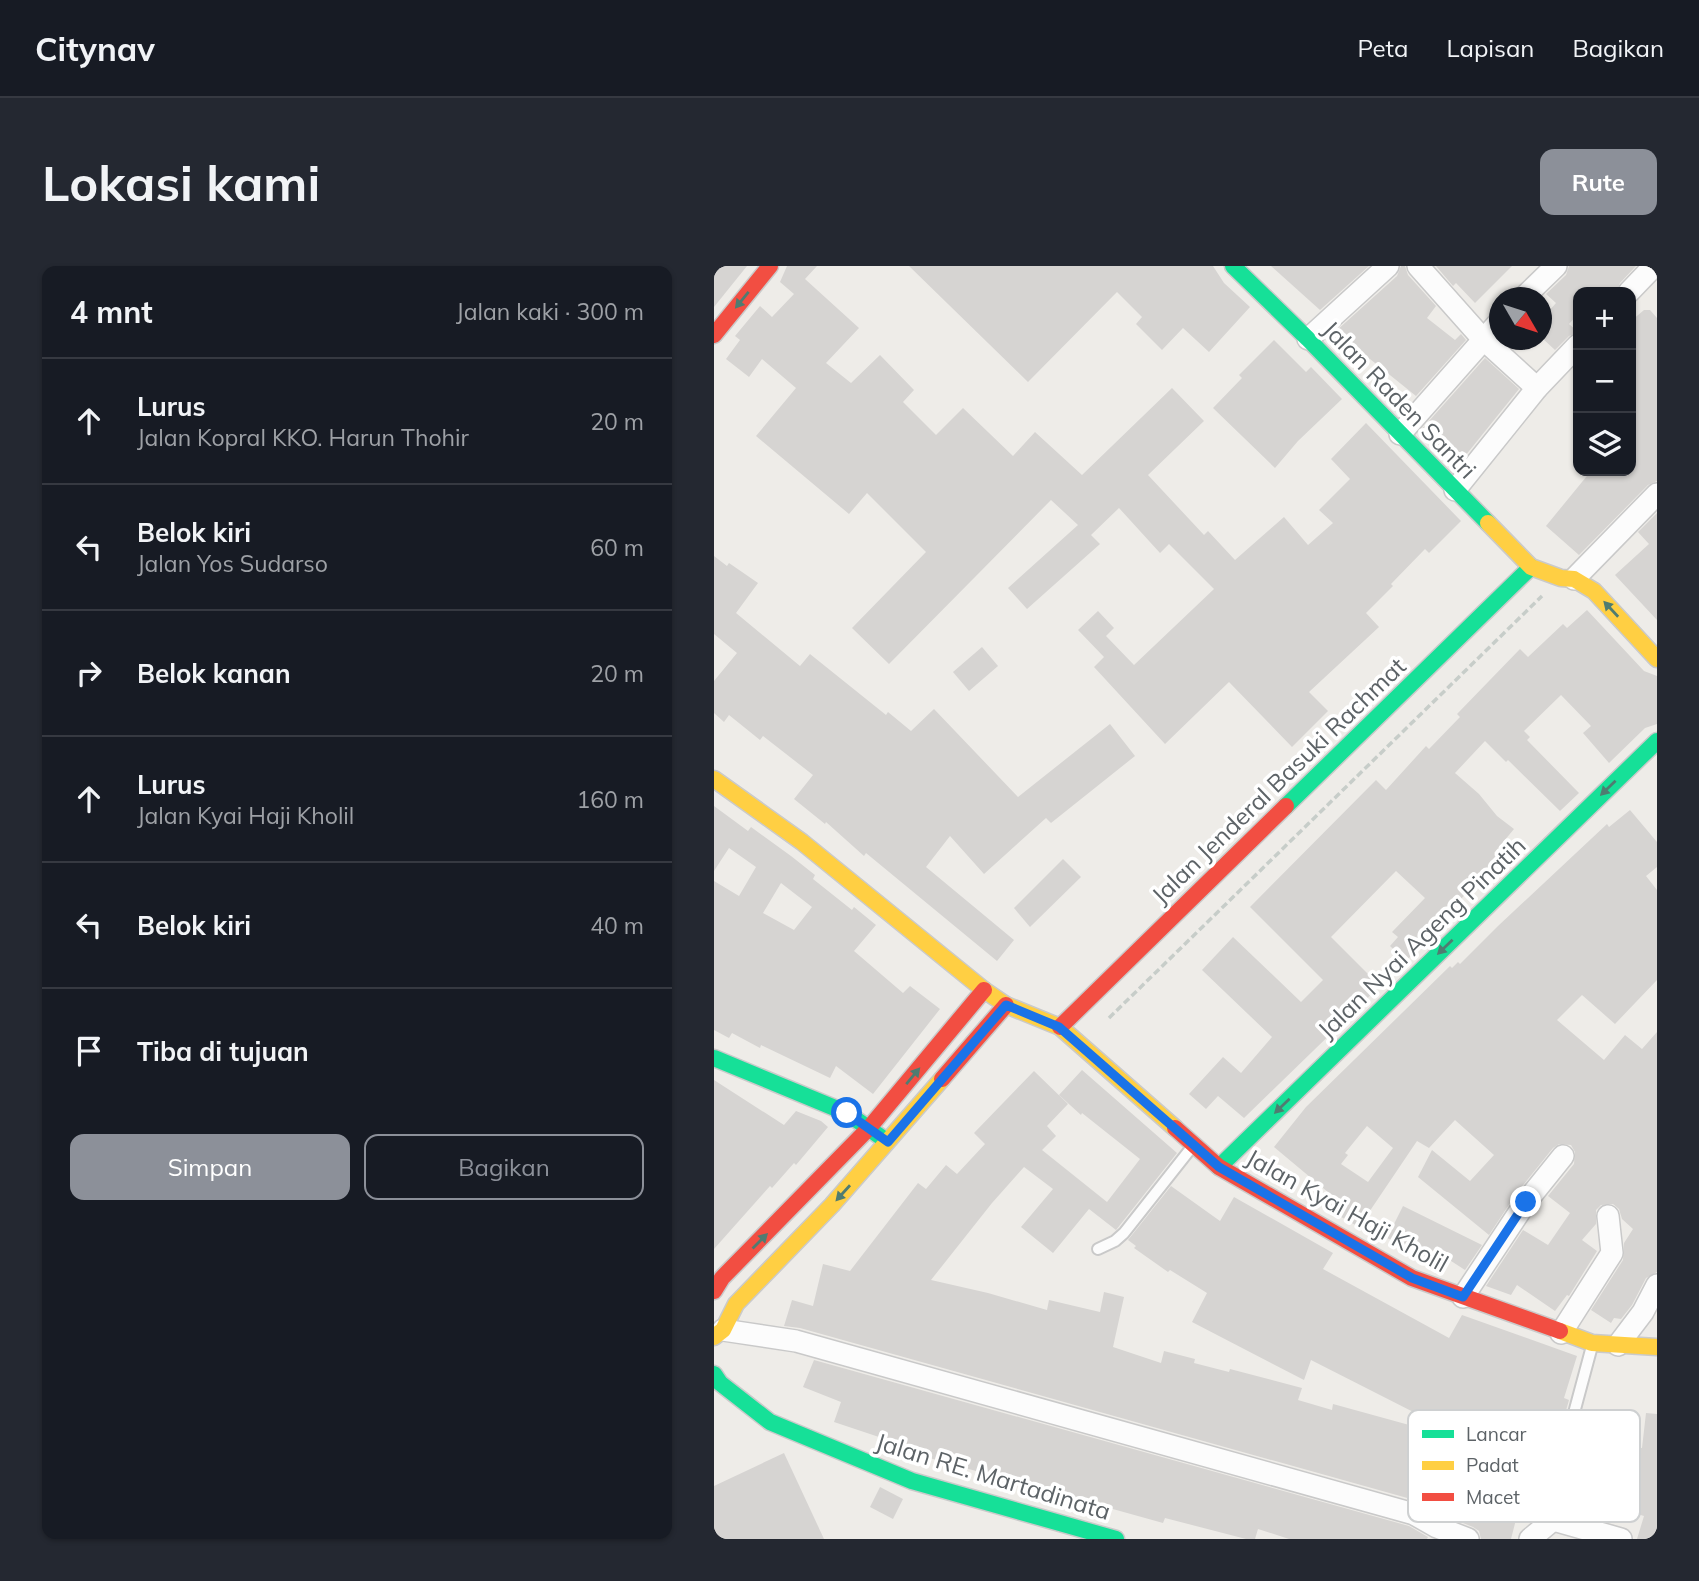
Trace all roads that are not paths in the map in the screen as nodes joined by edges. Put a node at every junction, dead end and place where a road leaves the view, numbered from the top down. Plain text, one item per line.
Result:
1 (771, 266) edge
2 (1388, 266) edge
3 (1418, 266) edge
4 (1556, 266) edge
5 (1654, 266) edge
6 (1237, 267) edge
7 (1534, 287) edge
8 (1634, 287) edge
9 (1489, 331) edge
10 (714, 335) edge
11 (1482, 338) junction
12 (1308, 339) junction
13 (1573, 350) edge
14 (1537, 387) junction
15 (1400, 434) junction
16 (1455, 491) junction
17 (1657, 494) edge
18 (1531, 567) junction
19 (1568, 578) junction
20 (1657, 659) edge
21 (1657, 741) edge
22 (714, 779) edge
23 (984, 990) junction
24 (1006, 1005) junction
25 (1059, 1027) junction
26 (714, 1058) edge
27 (869, 1128) junction
28 (888, 1142) junction
29 (1194, 1145) junction
30 (1563, 1156) dead end
31 (1219, 1167) junction
32 (1608, 1216) dead end
33 (1098, 1249) dead end
34 (1657, 1285) edge
35 (714, 1291) edge
36 (1463, 1297) junction
37 (1561, 1333) junction
38 (719, 1334) edge
39 (1592, 1343) junction
40 (1618, 1345) junction
41 (1657, 1347) edge
42 (714, 1374) edge
43 (1575, 1410) edge
44 (1408, 1512) edge
45 (1428, 1522) edge
46 (1551, 1522) edge
47 (1560, 1522) edge
48 (1115, 1539) edge
49 (1468, 1539) edge
50 (1530, 1539) edge
51 (1621, 1539) edge

1 -> 10 main road
2 - 12 street
3 - 11 street
4 - 7 street
5 - 8 street
6 - 12 main road, Jalan Raden Santri
9 - 11 street
11 - 14 street
11 - 15 street
12 - 15 main road, Jalan Raden Santri
13 - 14 street
14 - 16 street
15 - 16 main road, Jalan Raden Santri
16 - 18 main road, Jalan Raden Santri
17 - 19 street
18 - 19 main road
18 - 25 main road, Jalan Jenderal Basuki Rachmat
20 -> 19 main road
21 -> 31 main road, Jalan Nyai Ageng Pinatih
22 - 23 main road, Jalan Kyai Haji Kholil
23 - 24 main road, Jalan Kyai Haji Kholil
27 -> 23 main road
24 - 25 main road, Jalan Kyai Haji Kholil
24 - 28 main road
25 - 29 main road, Jalan Kyai Haji Kholil
26 - 27 main road
27 - 28 main road
35 -> 27 main road
28 -> 38 main road
29 - 31 main road, Jalan Kyai Haji Kholil
29 - 33 lane
30 - 36 street
31 - 36 main road, Jalan Kyai Haji Kholil
32 - 37 street
34 - 40 street
36 - 37 main road, Jalan Kyai Haji Kholil
37 - 39 main road, Jalan Kyai Haji Kholil
38 - 44 street
39 - 40 main road, Jalan Kyai Haji Kholil
39 - 43 lane
40 - 41 main road, Jalan Kyai Haji Kholil
42 - 48 main road, Jalan RE. Martadinata
45 - 49 street
46 - 50 street
47 - 51 street

